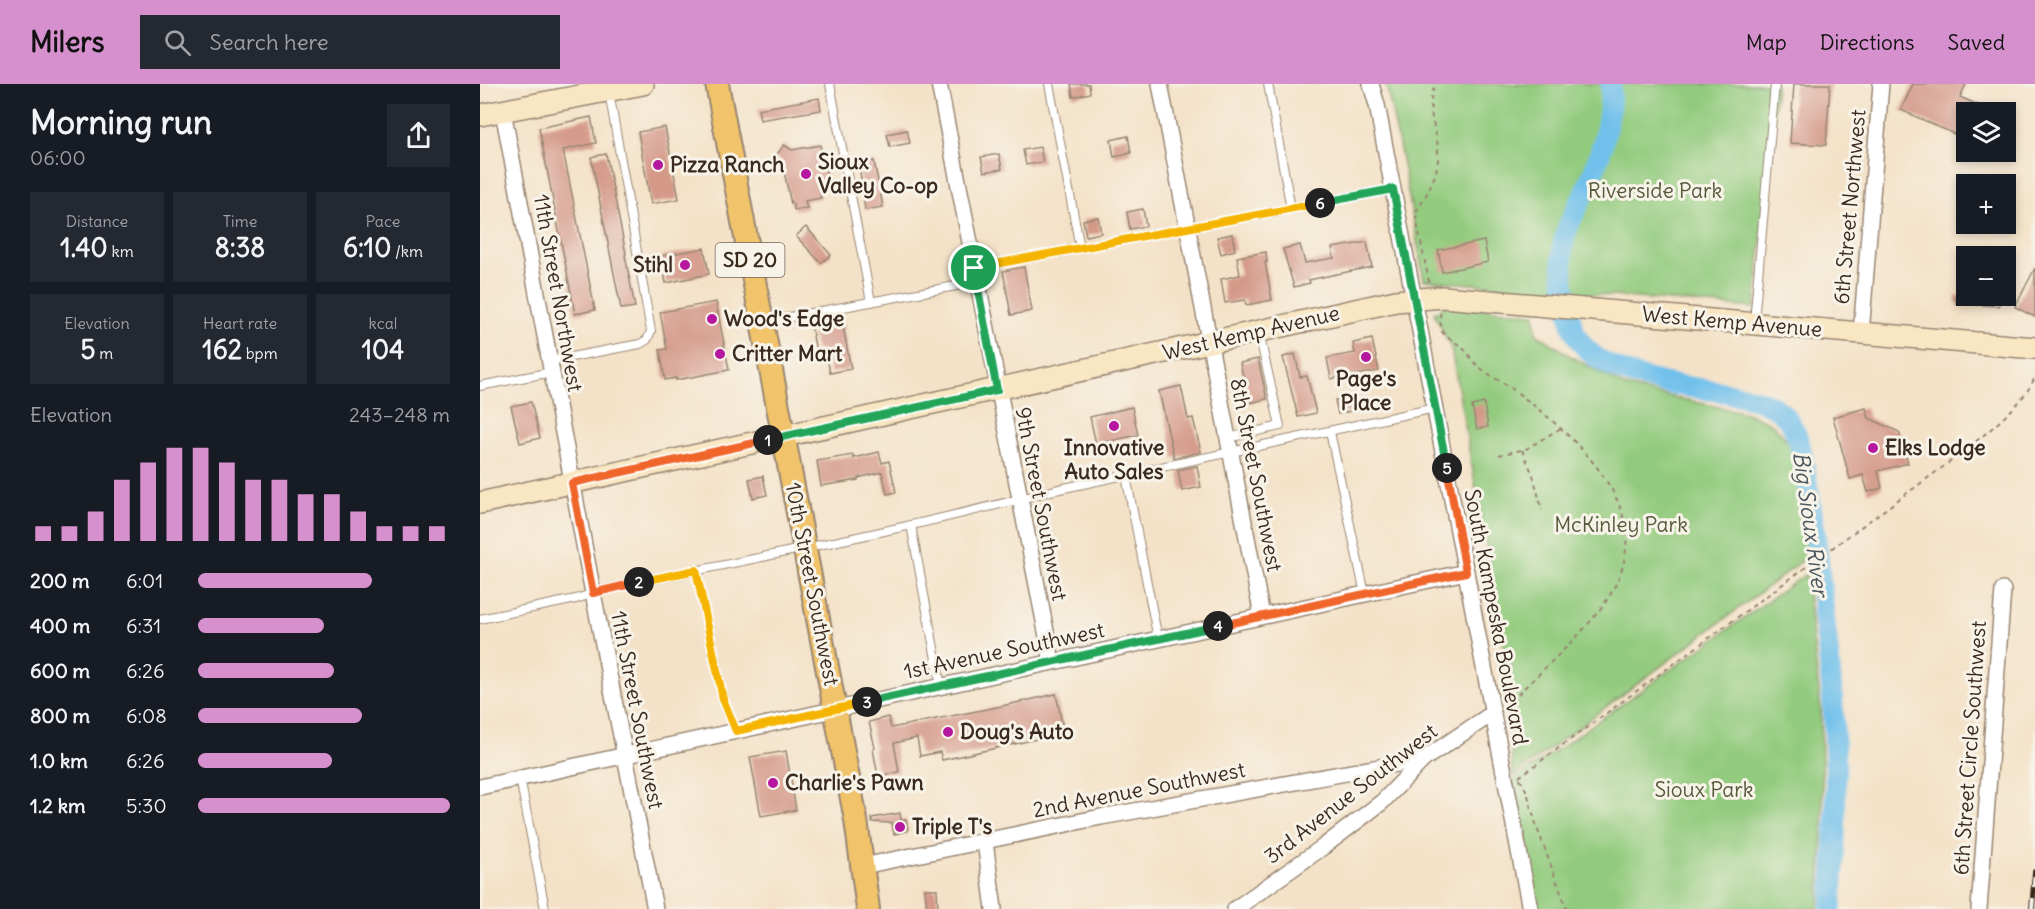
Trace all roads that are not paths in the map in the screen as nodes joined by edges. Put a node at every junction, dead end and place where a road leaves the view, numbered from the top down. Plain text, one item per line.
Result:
1 (643, 84) edge
2 (717, 84) edge
3 (830, 84) edge
4 (939, 84) edge
5 (1049, 84) edge
6 (1160, 84) edge
7 (1268, 84) edge
8 (1371, 84) edge
9 (1775, 84) edge
10 (1881, 84) edge
11 (608, 91) junction
12 (503, 111) junction
13 (480, 115) edge
14 (1393, 189) junction
15 (1291, 208) junction
16 (1187, 228) junction
17 (1080, 248) junction
18 (975, 275) junction
19 (1414, 298) junction
20 (872, 302) junction
21 (762, 322) junction
22 (1754, 324) junction
23 (1258, 332) junction
24 (1861, 334) junction
25 (1209, 343) junction
26 (2035, 348) edge
27 (551, 366) junction
28 (480, 386) edge
29 (997, 390) junction
30 (1435, 408) junction
31 (1330, 432) junction
32 (783, 436) junction
33 (1229, 446) junction
34 (1126, 476) junction
35 (572, 483) junction
36 (1019, 500) junction
37 (480, 503) edge
38 (911, 525) junction
39 (805, 547) junction
40 (696, 570) junction
41 (1466, 572) junction
42 (2003, 590) dead end
43 (593, 593) junction
44 (1365, 594) junction
45 (1262, 616) junction
46 (480, 619) edge
47 (1158, 639) junction
48 (1052, 662) junction
49 (941, 686) junction
50 (835, 709) junction
51 (1493, 713) junction
52 (736, 731) junction
53 (625, 755) junction
54 (1424, 759) junction
55 (519, 778) junction
56 (480, 787) edge
57 (985, 842) junction
58 (863, 866) junction
59 (545, 909) edge
60 (655, 909) edge
61 (868, 909) edge
62 (994, 909) edge
63 (1235, 909) edge
64 (1530, 909) edge
65 (1979, 909) edge

1 - 11 main road
2 - 21 main road, SD 20
3 - 20 lane
4 - 18 street, 9th Street Southwest
5 - 17 lane
6 - 16 street, 8th Street Southwest
7 - 15 lane
8 - 14 street, South Kampeska Boulevard
9 - 22 lane
10 - 24 street, 6th Street Northwest
11 - 12 main road
11 - 27 lane
12 - 13 main road
12 - 27 street, 11th Street Northwest
14 - 15 lane
14 - 19 street, South Kampeska Boulevard
15 - 16 lane
16 - 17 lane
16 - 25 street, 8th Street Southwest
17 - 18 lane
18 - 20 lane
18 - 29 street, 9th Street Southwest
19 - 22 main road, West Kemp Avenue
19 - 23 main road, West Kemp Avenue
19 - 30 street, South Kampeska Boulevard
20 - 21 lane
21 - 32 main road, SD 20
22 - 24 main road, West Kemp Avenue
23 - 25 main road, West Kemp Avenue
23 - 33 lane
24 - 26 main road, West Kemp Avenue
25 - 29 main road, West Kemp Avenue
25 - 33 street, 8th Street Southwest
27 - 28 lane
27 - 35 street, 11th Street Northwest
29 - 32 main road, West Kemp Avenue
29 - 36 street, 9th Street Southwest
30 - 31 lane
30 - 41 street, South Kampeska Boulevard
31 - 33 lane
31 - 44 lane
32 - 35 main road, West Kemp Avenue
32 - 39 main road, 10th Street Southwest / SD 20
33 - 34 lane
33 - 45 street, 8th Street Southwest
34 - 36 lane
34 - 47 lane
35 - 37 main road, West Kemp Avenue
35 - 43 street, 11th Street Southwest
36 - 38 lane
36 - 48 street, 9th Street Southwest
38 - 39 lane
38 - 49 lane
39 - 40 lane
39 - 50 main road, 10th Street Southwest / SD 20
40 - 43 lane
40 - 52 lane
41 - 44 street, 1st Avenue Southwest
41 - 51 street, South Kampeska Boulevard
42 - 65 street, 6th Street Circle Southwest
43 - 46 lane
43 - 53 street, 11th Street Southwest
44 - 45 street, 1st Avenue Southwest
45 - 47 street, 1st Avenue Southwest
47 - 48 street, 1st Avenue Southwest
48 - 49 street, 1st Avenue Southwest
49 - 50 street, 1st Avenue Southwest
50 - 52 street, 1st Avenue Southwest
50 - 58 main road, 10th Street Southwest / SD 20
51 - 54 street, 3rd Avenue Southwest
51 - 64 street, South Kampeska Boulevard
52 - 53 street, 1st Avenue Southwest
53 - 55 street, 1st Avenue Southwest
53 - 60 street, 11th Street Southwest
54 - 57 street, 2nd Avenue Southwest
54 - 63 street, 3rd Avenue Southwest
55 - 56 street, 1st Avenue Southwest
55 - 59 lane
57 - 58 street, 2nd Avenue Southwest
57 - 62 street
58 - 61 main road, 10th Street Southwest / SD 20

